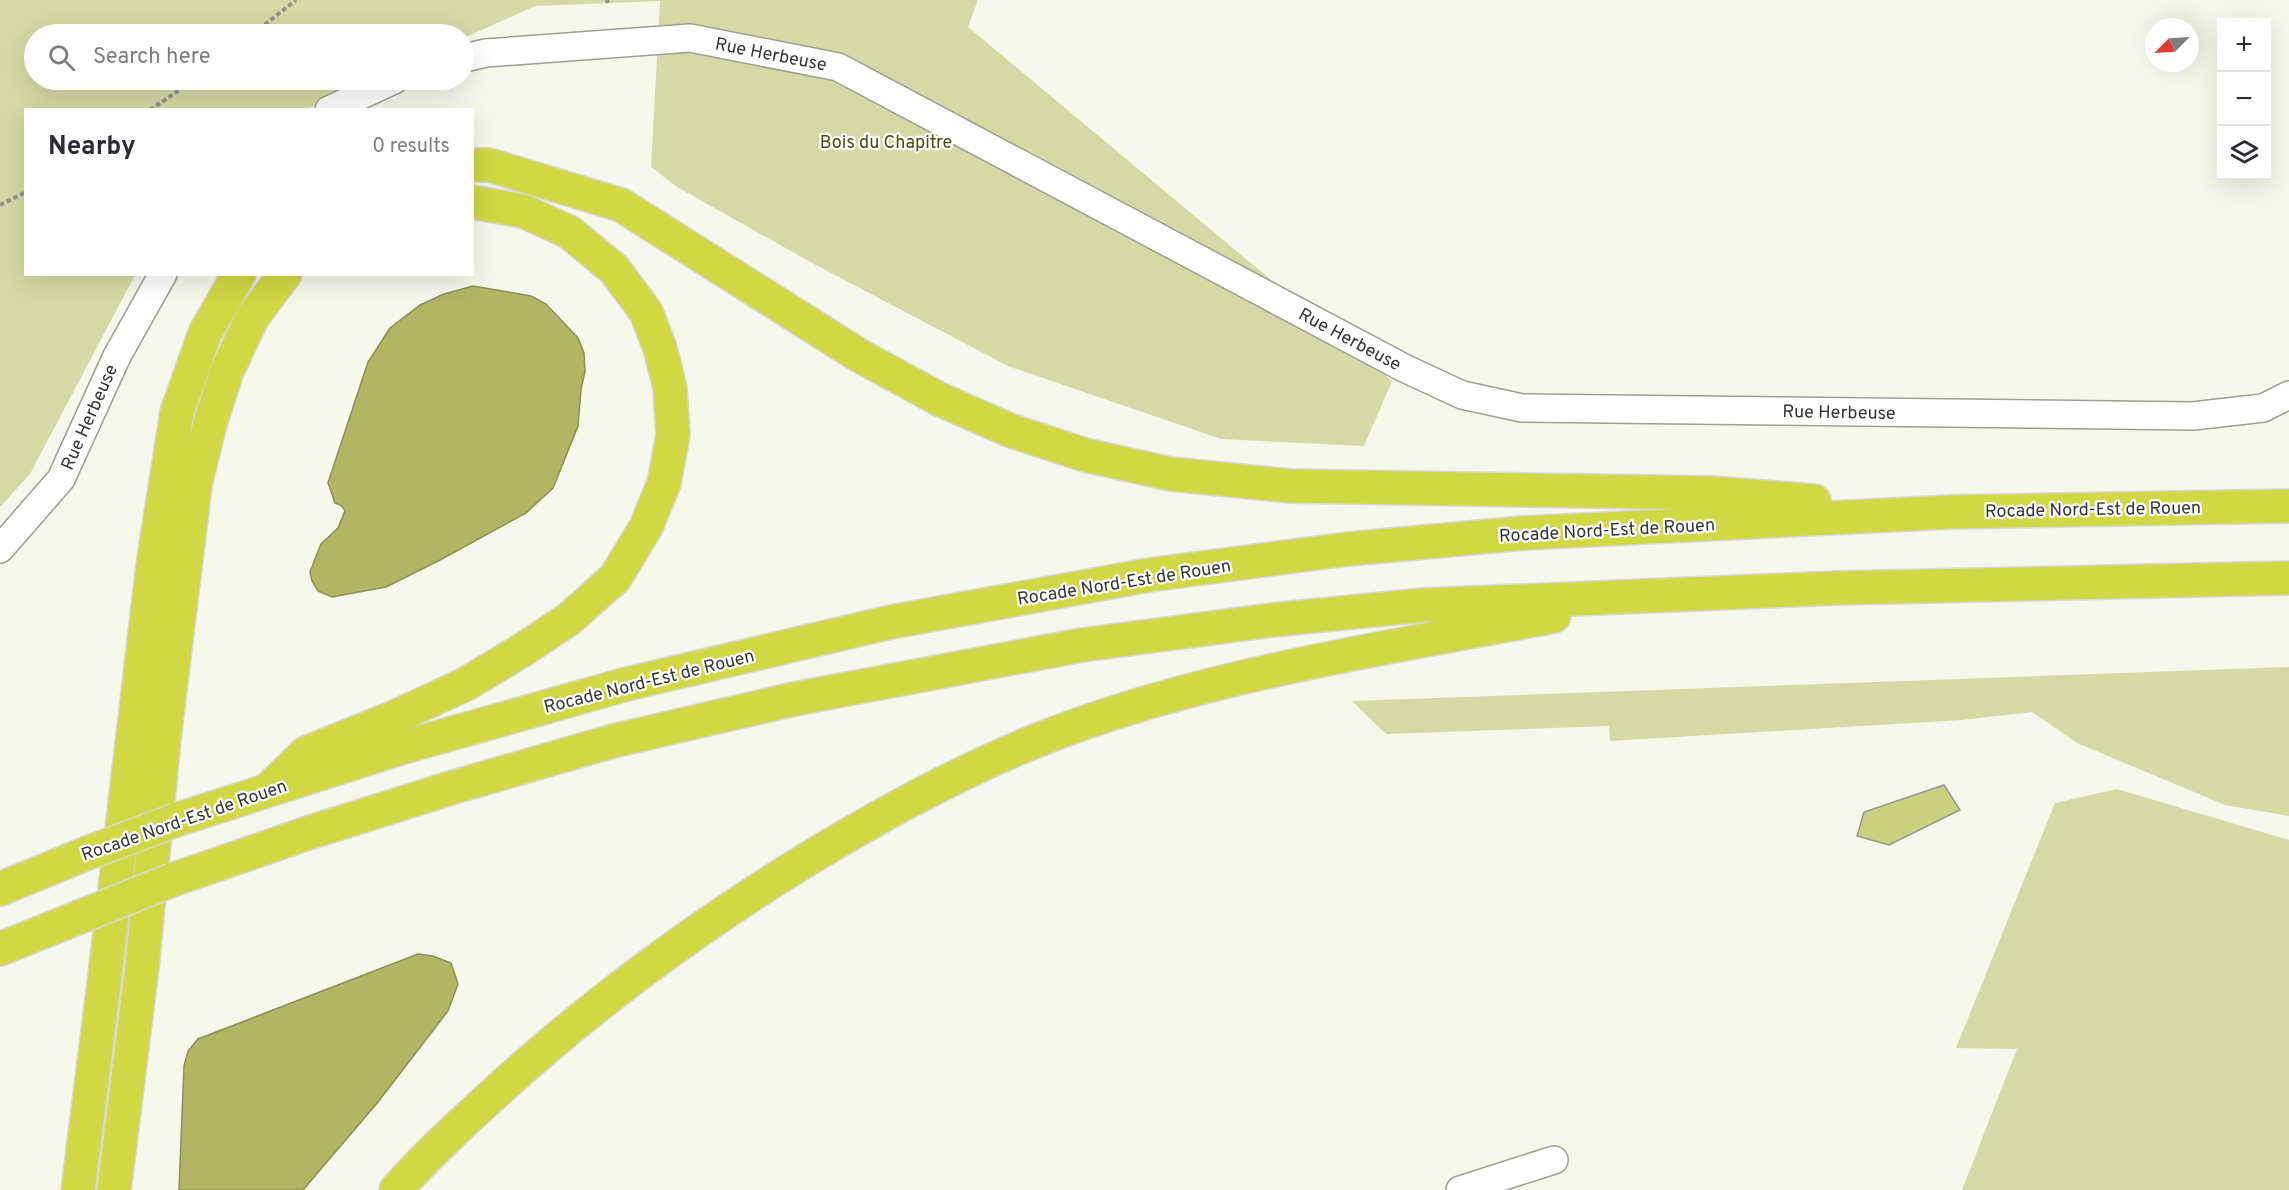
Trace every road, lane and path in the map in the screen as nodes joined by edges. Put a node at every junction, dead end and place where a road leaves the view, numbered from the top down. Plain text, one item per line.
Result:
1 (296, 0) edge
2 (266, 24) edge
3 (474, 56) edge
4 (179, 90) edge
5 (372, 90) edge
6 (153, 108) edge
7 (333, 108) edge
8 (474, 165) edge
9 (24, 193) edge
10 (474, 202) edge
11 (0, 205) edge
12 (162, 276) edge
13 (238, 276) edge
14 (284, 276) edge
15 (2289, 394) edge
16 (2289, 506) edge
17 (1951, 512) junction
18 (0, 549) edge
19 (2289, 578) edge
20 (1672, 593) junction
21 (268, 790) junction
22 (0, 889) edge
23 (0, 949) edge
24 (1554, 1160) dead end
25 (78, 1190) edge
26 (114, 1190) edge
27 (396, 1190) edge
28 (1460, 1190) edge

1 - 2 path
3 - 15 street, Rue Herbeuse
4 - 6 path
5 - 7 street
8 - 17 highway
9 - 11 path
10 - 21 highway
12 - 18 street, Rue Herbeuse
13 - 25 highway
14 - 26 highway
16 - 17 highway, Rocade Nord-Est de Rouen
17 - 21 highway, Rocade Nord-Est de Rouen
19 - 20 highway
20 - 23 highway, bridge
20 - 27 highway
21 - 22 highway, Rocade Nord-Est de Rouen, bridge
24 - 28 street

